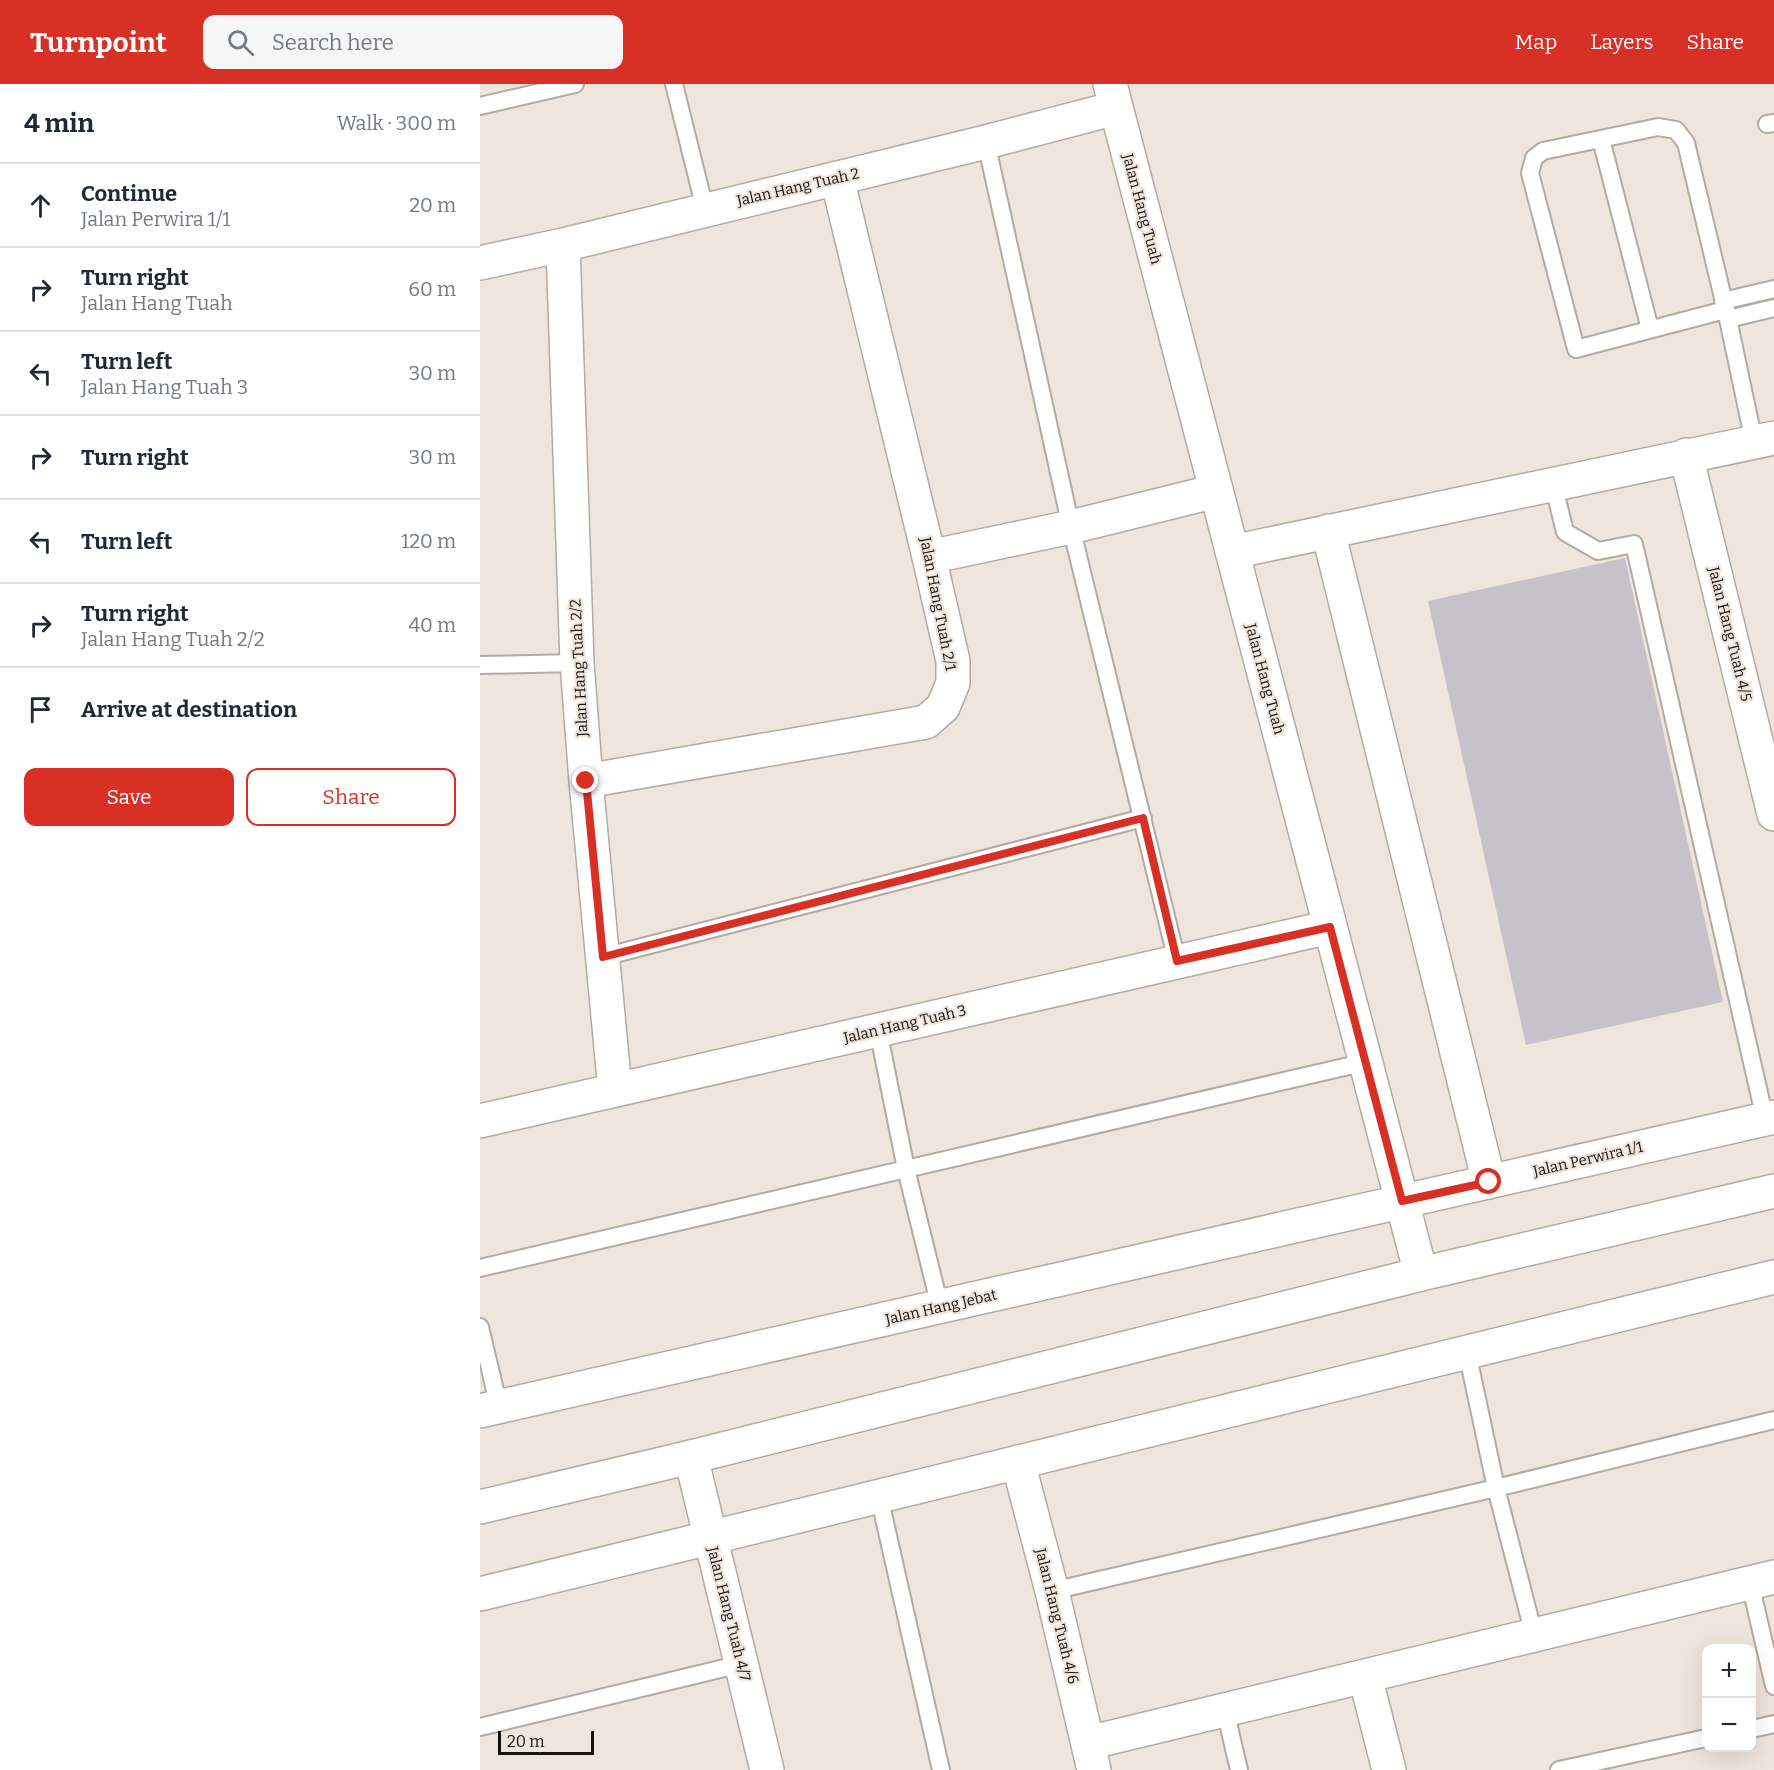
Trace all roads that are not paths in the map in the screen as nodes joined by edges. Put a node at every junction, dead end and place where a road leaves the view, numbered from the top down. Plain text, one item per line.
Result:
1 (575, 84) edge
2 (674, 84) edge
3 (1113, 96) edge
4 (480, 106) edge
5 (1601, 139) junction
6 (986, 142) junction
7 (837, 178) junction
8 (705, 209) junction
9 (563, 245) junction
10 (480, 263) edge
11 (1774, 289) edge
12 (1774, 308) edge
13 (1726, 310) junction
14 (1650, 330) junction
15 (1764, 440) edge
16 (1686, 455) junction
17 (1553, 483) junction
18 (1216, 491) junction
19 (1071, 527) junction
20 (1328, 531) junction
21 (1232, 552) junction
22 (929, 557) junction
23 (577, 663) junction
24 (480, 665) edge
25 (586, 781) junction
26 (1772, 796) edge
27 (1143, 818) junction
28 (1330, 927) junction
29 (603, 957) junction
30 (1177, 961) junction
31 (878, 1030) junction
32 (1366, 1062) junction
33 (615, 1090) junction
34 (1770, 1118) edge
35 (480, 1121) edge
36 (906, 1169) junction
37 (1489, 1182) junction
38 (1774, 1191) edge
39 (1402, 1201) junction
40 (480, 1268) edge
41 (1421, 1274) junction
42 (1774, 1277) edge
43 (940, 1307) junction
44 (480, 1327) edge
45 (1467, 1352) junction
46 (489, 1409) edge
47 (1774, 1420) edge
48 (691, 1457) junction
49 (1018, 1462) junction
50 (1496, 1488) junction
51 (879, 1496) junction
52 (480, 1507) edge
53 (711, 1538) junction
54 (1762, 1580) edge
55 (1052, 1591) junction
56 (480, 1594) edge
57 (1534, 1635) junction
58 (741, 1664) junction
59 (1365, 1676) junction
60 (1774, 1686) edge
61 (1225, 1710) junction
62 (1774, 1724) edge
63 (480, 1727) edge
64 (1756, 1728) edge
65 (1702, 1739) edge
66 (1091, 1756) edge
67 (766, 1770) edge
68 (941, 1770) edge
69 (1239, 1770) edge
70 (1389, 1770) edge
71 (1559, 1770) edge

1 - 4 lane
2 - 8 lane
3 - 6 street, Jalan Hang Tuah 2
3 - 18 street, Jalan Hang Tuah
5 - 13 lane
5 - 14 lane
5 - 14 lane
6 - 7 street, Jalan Hang Tuah 2
6 - 19 lane
7 - 8 street, Jalan Hang Tuah 2
7 - 22 street, Jalan Hang Tuah 2/1
8 - 9 street, Jalan Hang Tuah 2
9 - 10 street, Jalan Hang Tuah 2
9 - 23 street, Jalan Hang Tuah 2/2
11 - 13 lane
12 - 13 lane
13 - 14 lane
13 - 15 lane
15 - 16 street
16 - 17 street
16 - 26 street, Jalan Hang Tuah 4/5
17 - 20 street
17 - 34 lane
18 - 19 street
18 - 21 street, Jalan Hang Tuah
19 - 22 street
19 - 27 lane
20 - 21 street
20 - 37 street
21 - 28 street, Jalan Hang Tuah
22 - 25 street, Jalan Hang Tuah 2/1
23 - 24 lane
23 - 25 street, Jalan Hang Tuah 2/2
25 - 29 street, Jalan Hang Tuah 2/2
27 - 29 lane
27 - 30 lane
28 - 30 street, Jalan Hang Tuah 3
28 - 32 street, Jalan Hang Tuah
29 - 33 street, Jalan Hang Tuah 2/2
30 - 31 street, Jalan Hang Tuah 3
31 - 33 street, Jalan Hang Tuah 3
31 - 36 lane
32 - 36 lane
32 - 39 street, Jalan Hang Tuah
33 - 35 street, Jalan Hang Tuah 3
34 - 37 street, Jalan Perwira 1/1
36 - 40 lane
36 - 43 lane
37 - 39 street, Jalan Perwira 1/1
38 - 41 street
39 - 41 street, Jalan Hang Tuah
39 - 43 street, Jalan Hang Jebat
41 - 48 street
42 - 45 street
43 - 46 street, Jalan Hang Jebat
44 - 46 lane
45 - 49 street
45 - 50 lane
47 - 50 lane
48 - 52 street
48 - 53 street, Jalan Hang Tuah 4/7
49 - 51 street
49 - 55 street, Jalan Hang Tuah 4/6
50 - 55 lane
50 - 57 lane
51 - 53 street
51 - 68 lane
53 - 56 street
53 - 58 street, Jalan Hang Tuah 4/7
54 - 57 street
54 - 60 lane
55 - 66 street, Jalan Hang Tuah 4/6
57 - 59 street
58 - 63 lane
58 - 67 street, Jalan Hang Tuah 4/7
59 - 61 street
59 - 70 street
61 - 66 street
61 - 69 lane
62 - 64 lane
65 - 71 lane

